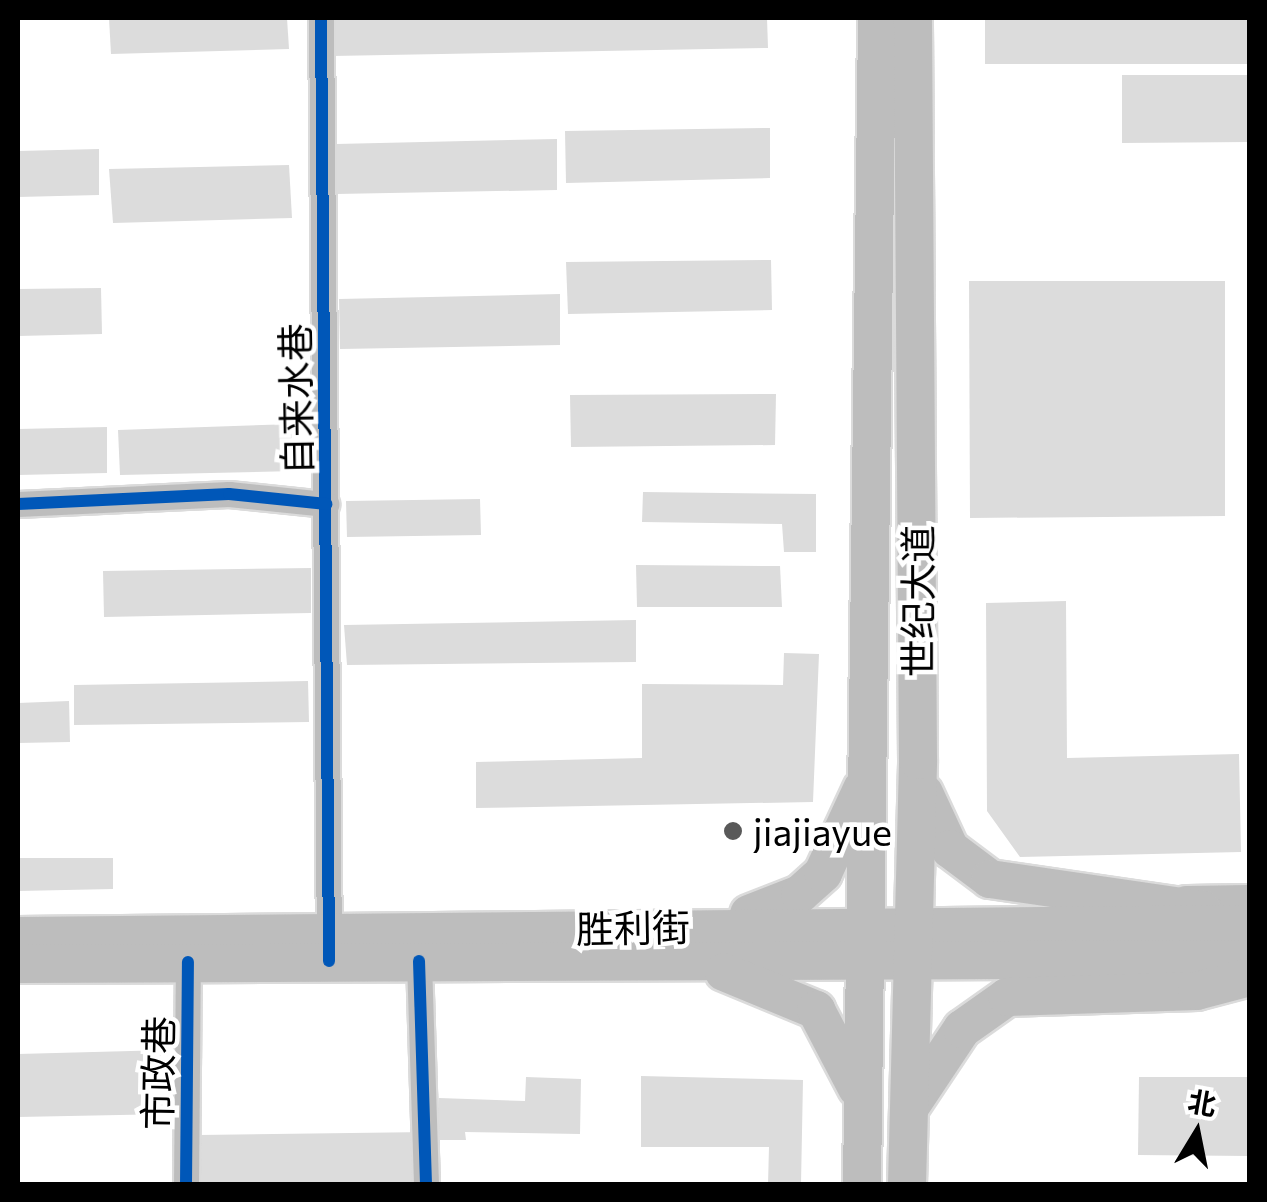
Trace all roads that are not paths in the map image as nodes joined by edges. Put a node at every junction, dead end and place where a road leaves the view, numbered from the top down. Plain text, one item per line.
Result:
1 (321, 18) edge
2 (877, 18) edge
3 (913, 18) edge
4 (18, 504) edge
5 (326, 504) junction
6 (872, 752) junction
7 (918, 760) junction
8 (1250, 897) edge
9 (1161, 898) junction
10 (1249, 924) edge
11 (18, 936) edge
12 (868, 939) junction
13 (913, 940) junction
14 (657, 943) junction
15 (329, 947) junction
16 (1250, 959) edge
17 (419, 961) junction
18 (188, 962) junction
19 (18, 964) edge
20 (1250, 976) edge
21 (1197, 990) junction
22 (1250, 990) edge
23 (861, 1100) junction
24 (906, 1114) junction
25 (186, 1184) edge
26 (426, 1184) edge
27 (862, 1184) edge
28 (906, 1184) edge

1 - 5 street, 自来水巷
2 - 6 main road, 世纪大道
3 - 7 main road, 世纪大道
4 - 5 street
5 - 15 street, 自来水巷
6 - 12 main road, 世纪大道
6 - 14 main road
7 - 9 main road
7 - 13 main road, 世纪大道
8 - 9 street
9 - 10 main road
10 - 13 main road, 胜利街
11 - 15 main road, 胜利街
12 - 13 main road, 胜利街
12 - 14 main road, 胜利街
12 - 23 main road, 世纪大道
13 - 16 main road, 胜利街
13 - 24 main road, 世纪大道
14 - 15 main road, 胜利街
14 - 17 main road, 胜利街
14 - 23 main road
15 - 17 main road, 胜利街
15 - 18 main road, 胜利街
17 - 26 street
18 - 19 main road, 胜利街
18 - 25 street, 市政巷
20 - 21 main road
21 - 22 street
21 - 24 main road
23 - 27 main road, 世纪大道
24 - 28 main road, 世纪大道

